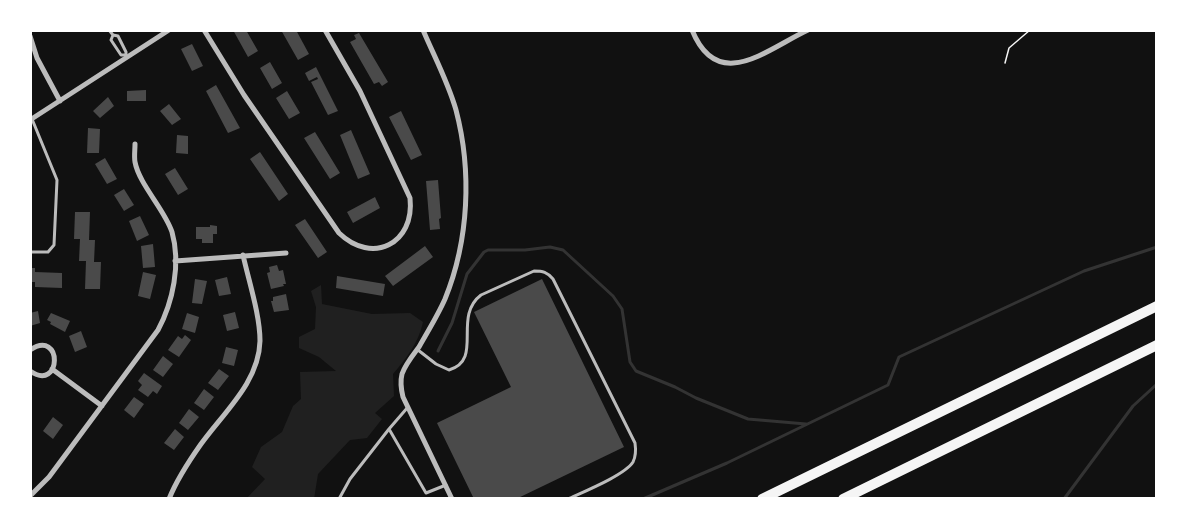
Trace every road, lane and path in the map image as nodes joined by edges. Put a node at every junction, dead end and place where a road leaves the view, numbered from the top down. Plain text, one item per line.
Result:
1 (109, 30) edge
2 (169, 30) edge
3 (204, 30) edge
4 (325, 30) edge
5 (423, 30) edge
6 (692, 30) edge
7 (808, 30) edge
8 (1030, 30) edge
9 (113, 35) junction
10 (30, 36) edge
11 (125, 57) junction
12 (1005, 63) dead end
13 (60, 101) junction
14 (31, 119) edge
15 (135, 144) dead end
16 (30, 252) edge
17 (286, 253) dead end
18 (243, 255) junction
19 (175, 261) junction
20 (1157, 306) edge
21 (1157, 345) edge
22 (417, 349) junction
23 (30, 350) edge
24 (52, 369) junction
25 (30, 370) edge
26 (102, 406) junction
27 (408, 407) junction
28 (389, 429) junction
29 (446, 485) junction
30 (30, 496) edge
31 (168, 499) edge
32 (339, 499) edge
33 (452, 499) edge
34 (568, 499) edge
35 (762, 499) edge
36 (843, 499) edge

1 - 9 lane
2 - 11 street
3 - 4 street
5 - 22 street
6 - 7 street
8 - 12 path
9 - 11 lane
9 - 11 lane
10 - 13 street
11 - 13 street
13 - 14 street
14 - 16 lane
15 - 19 street
17 - 18 street
18 - 19 street
18 - 31 street
19 - 26 street
20 - 35 highway
21 - 36 highway
22 - 27 street
22 - 34 lane
23 - 24 street
24 - 25 street
24 - 26 street
26 - 30 street
27 - 28 lane
27 - 29 street
28 - 29 lane
28 - 32 lane
29 - 33 street

